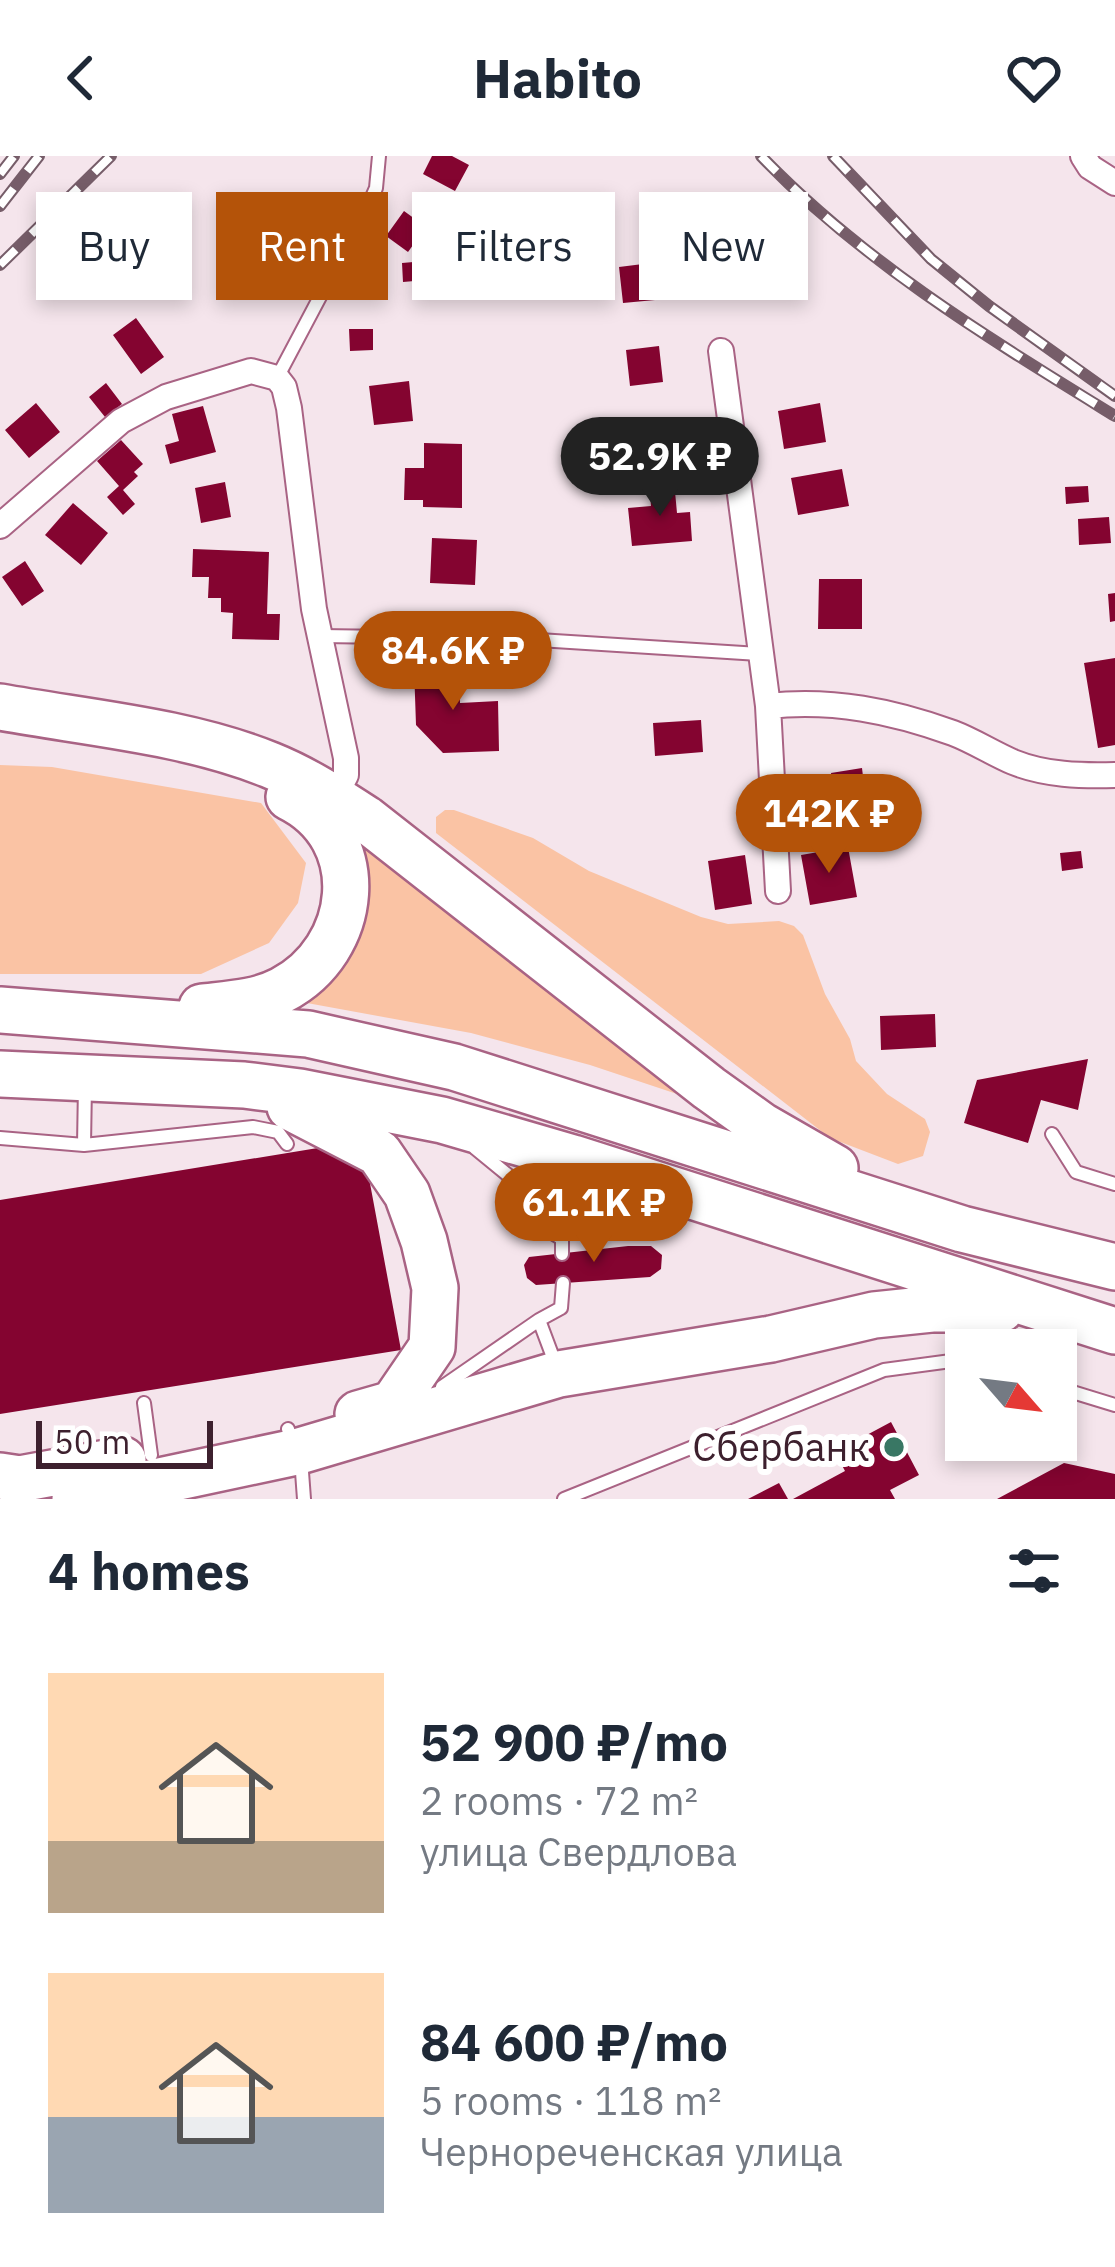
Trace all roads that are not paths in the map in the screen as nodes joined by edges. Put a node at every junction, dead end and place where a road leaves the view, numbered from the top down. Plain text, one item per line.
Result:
1 (379, 156) edge
2 (1083, 156) edge
3 (1115, 183) edge
4 (721, 351) dead end
5 (277, 378) junction
6 (0, 526) edge
7 (321, 636) junction
8 (759, 654) junction
9 (768, 706) junction
10 (0, 707) edge
11 (0, 734) edge
12 (1115, 776) edge
13 (334, 798) junction
14 (778, 891) dead end
15 (0, 1009) edge
16 (0, 1074) edge
17 (85, 1078) junction
18 (244, 1085) junction
19 (442, 1120) junction
20 (1052, 1134) dead end
21 (2, 1143) edge
22 (287, 1144) dead end
23 (84, 1145) junction
24 (1115, 1184) edge
25 (962, 1228) junction
26 (562, 1254) dead end
27 (1115, 1267) edge
28 (563, 1283) dead end
29 (1070, 1317) junction
30 (539, 1320) junction
31 (1115, 1330) edge
32 (945, 1362) edge
33 (559, 1374) junction
34 (1077, 1393) edge
35 (412, 1398) junction
36 (144, 1403) dead end
37 (1115, 1405) edge
38 (292, 1440) junction
39 (151, 1455) junction
40 (0, 1476) edge
41 (75, 1499) edge
42 (304, 1499) edge
43 (563, 1499) edge

1 - 5 lane
2 - 3 street
4 - 8 street
5 - 6 street
5 - 7 street
7 - 8 lane
7 - 13 street
8 - 9 street
9 - 12 street
9 - 14 street
10 - 13 highway
11 - 15 highway
13 - 25 highway
15 - 25 highway
16 - 17 highway
17 - 18 highway
17 - 23 lane
18 - 19 highway
18 - 35 highway
19 - 26 lane
19 - 29 highway
20 - 24 lane
21 - 23 lane
22 - 23 lane
25 - 27 highway
28 - 30 lane
29 - 31 highway
29 - 33 highway
30 - 33 lane
30 - 35 lane
32 - 43 lane
33 - 38 highway
34 - 37 lane
35 - 38 highway
36 - 39 lane
38 - 39 highway
38 - 41 highway
38 - 42 lane
39 - 40 highway

